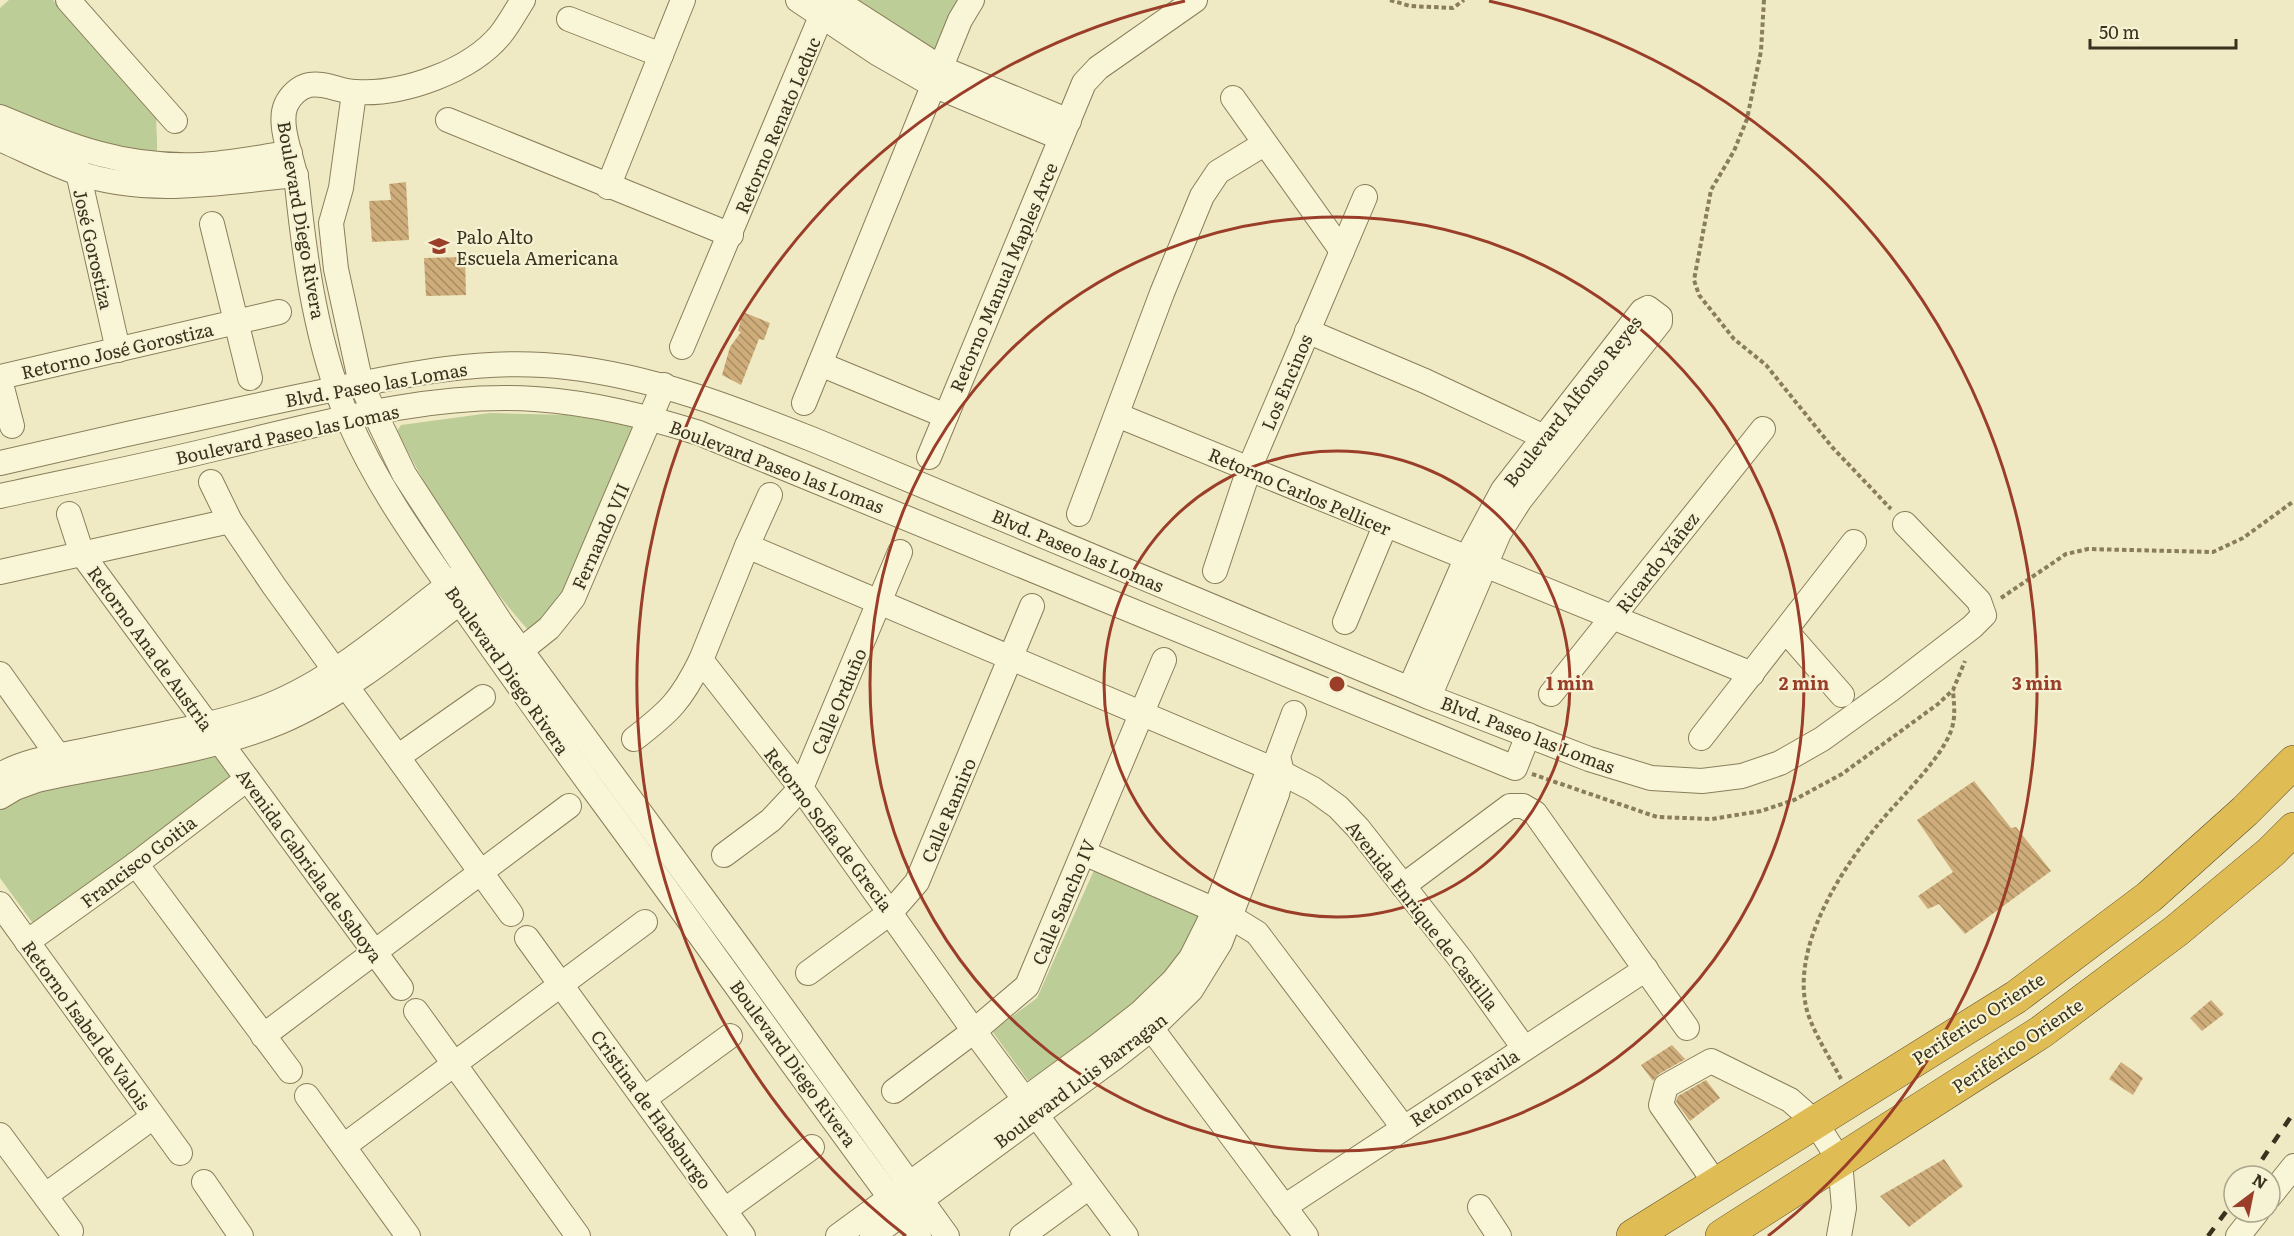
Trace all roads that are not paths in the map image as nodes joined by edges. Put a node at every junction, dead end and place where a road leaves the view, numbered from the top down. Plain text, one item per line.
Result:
1 (68, 0) edge
2 (523, 0) edge
3 (683, 0) edge
4 (798, 0) edge
5 (972, 0) edge
6 (1183, 3) edge
7 (829, 5) edge
8 (569, 20) dead end
9 (660, 55) junction
10 (937, 77) junction
11 (354, 93) junction
12 (1233, 98) dead end
13 (0, 117) edge
14 (448, 120) dead end
15 (175, 121) dead end
16 (1065, 129) junction
17 (0, 139) edge
18 (1264, 144) junction
19 (74, 148) junction
20 (293, 164) junction
21 (77, 172) junction
22 (154, 176) junction
23 (608, 186) junction
24 (1365, 197) dead end
25 (212, 224) dead end
26 (731, 235) junction
27 (1342, 251) junction
28 (279, 312) dead end
29 (235, 322) junction
30 (1308, 331) junction
31 (682, 347) dead end
32 (118, 350) junction
33 (820, 364) junction
34 (250, 378) dead end
35 (0, 379) edge
36 (361, 384) junction
37 (664, 385) junction
38 (336, 389) junction
39 (804, 403) dead end
40 (373, 413) junction
41 (1117, 415) junction
42 (945, 416) junction
43 (348, 418) junction
44 (651, 418) junction
45 (12, 426) dead end
46 (1763, 429) dead end
47 (1553, 441) junction
48 (929, 457) dead end
49 (0, 463) edge
50 (1249, 469) junction
51 (211, 482) dead end
52 (770, 495) dead end
53 (0, 496) edge
54 (69, 514) dead end
55 (1079, 514) dead end
56 (997, 516) junction
57 (230, 521) junction
58 (1905, 524) road end
59 (1385, 526) junction
60 (1854, 542) dead end
61 (747, 546) junction
62 (982, 550) junction
63 (900, 552) dead end
64 (82, 554) junction
65 (1475, 563) junction
66 (1215, 571) dead end
67 (0, 572) edge
68 (463, 587) junction
69 (879, 602) junction
70 (1032, 606) dead end
71 (1614, 617) junction
72 (1345, 622) dead end
73 (1786, 631) junction
74 (512, 657) junction
75 (1010, 657) junction
76 (700, 660) junction
77 (1164, 660) dead end
78 (0, 674) edge
79 (1752, 674) junction
80 (341, 677) junction
81 (1420, 693) junction
82 (1551, 694) dead end
83 (1842, 695) dead end
84 (483, 697) dead end
85 (1142, 712) junction
86 (1294, 713) dead end
87 (213, 732) junction
88 (1528, 735) junction
89 (1701, 738) dead end
90 (634, 739) dead end
91 (399, 756) junction
92 (2294, 762) edge
93 (64, 764) junction
94 (1276, 765) junction
95 (0, 775) edge
96 (247, 779) junction
97 (801, 788) junction
98 (0, 797) edge
99 (569, 806) dead end
100 (2294, 829) edge
101 (1084, 853) junction
102 (724, 855) dead end
103 (136, 864) junction
104 (482, 874) junction
105 (1403, 886) junction
106 (707, 903) junction
107 (0, 904) edge
108 (891, 912) junction
109 (511, 914) dead end
110 (1223, 914) junction
111 (686, 918) junction
112 (645, 922) dead end
113 (528, 938) dead end
114 (27, 942) junction
115 (376, 953) junction
116 (1646, 969) junction
117 (808, 973) dead end
118 (560, 983) junction
119 (401, 988) dead end
120 (416, 1011) dead end
121 (1146, 1021) junction
122 (1687, 1028) dead end
123 (974, 1031) junction
124 (263, 1036) junction
125 (730, 1036) dead end
126 (1524, 1048) junction
127 (454, 1064) junction
128 (290, 1071) dead end
129 (894, 1091) dead end
130 (307, 1096) dead end
131 (645, 1098) junction
132 (1030, 1108) junction
133 (153, 1117) junction
134 (1815, 1122) junction
135 (1403, 1127) junction
136 (0, 1135) edge
137 (344, 1146) junction
138 (812, 1147) dead end
139 (180, 1153) dead end
140 (1840, 1161) junction
141 (2294, 1166) edge
142 (2282, 1181) edge
143 (204, 1182) dead end
144 (1716, 1184) junction
145 (1089, 1187) junction
146 (45, 1196) junction
147 (905, 1199) junction
148 (1284, 1207) junction
149 (1480, 1207) dead end
150 (725, 1210) junction
151 (2248, 1224) edge
152 (71, 1231) dead end
153 (232, 1233) edge
154 (847, 1234) edge
155 (408, 1236) edge
156 (578, 1236) edge
157 (743, 1236) edge
158 (872, 1236) edge
159 (919, 1236) edge
160 (947, 1236) edge
161 (1022, 1236) edge
162 (1126, 1236) edge
163 (1306, 1236) edge
164 (1499, 1236) edge
165 (1633, 1236) edge
166 (1722, 1236) edge
167 (1839, 1236) edge
168 (2238, 1236) edge

1 - 15 street
2 - 11 street, Boulevard Diego Rivera
3 - 9 street
4 - 7 street
5 - 10 street
6 - 16 street, Retorno Manual Maples Arce
7 - 10 street
7 - 26 street, Retorno Renato Leduc
8 - 9 street
9 - 23 street
10 - 16 street
10 - 33 street
11 - 20 street, Boulevard Diego Rivera
11 - 36 street, Boulevard Diego Rivera
12 - 18 street
13 - 19 street
14 - 23 street, Retorno Renato Leduc
16 - 42 street, Retorno Manual Maples Arce
17 - 21 street
18 - 27 street
18 - 41 street
19 - 21 street, José Gorostiza
19 - 22 street
20 - 22 street
20 - 38 street, Boulevard Diego Rivera
21 - 22 street
21 - 32 street, José Gorostiza
23 - 26 street, Retorno Renato Leduc
24 - 27 street, Los Encinos
25 - 29 street, Retorno José Gorostiza
26 - 31 street, Retorno Renato Leduc
27 - 30 street, Los Encinos
28 - 29 street, Retorno José Gorostiza
29 - 32 street, Retorno José Gorostiza
29 - 34 street, Retorno José Gorostiza
30 - 47 street
30 - 50 street, Los Encinos
32 - 35 street, Retorno José Gorostiza
33 - 39 street
33 - 42 street, Retorno Manual Maples Arce
35 - 45 street, Retorno José Gorostiza
36 - 37 street, Blvd. Paseo las Lomas
36 - 38 street, Blvd. Paseo las Lomas
36 - 40 street, Boulevard Diego Rivera
37 - 44 street, Fernando VII
37 - 56 street, Blvd. Paseo las Lomas
38 - 43 street, Boulevard Diego Rivera
38 - 49 street, Blvd. Paseo las Lomas
40 - 43 street, Boulevard Paseo las Lomas
40 - 44 street, Boulevard Paseo las Lomas
40 - 68 street, Boulevard Diego Rivera
41 - 50 street, Retorno Carlos Pellicer
41 - 55 street
42 - 48 street, Retorno Manual Maples Arce
43 - 53 street, Boulevard Paseo las Lomas
43 - 68 street, Boulevard Diego Rivera
44 - 62 street, Boulevard Paseo las Lomas
44 - 74 street, Fernando VII
46 - 71 street, Ricardo Yáñez
47 - 47 street, Boulevard Alfonso Reyes
47 - 65 street, Boulevard Alfonso Reyes
50 - 59 street, Retorno Carlos Pellicer
50 - 66 street, Los Encinos
51 - 57 street
52 - 61 street
54 - 64 street, Retorno Ana de Austria
56 - 62 street
56 - 81 street, Blvd. Paseo las Lomas
57 - 64 street, Retorno Ana de Austria
57 - 80 street
58 - 88 street, Blvd. Paseo las Lomas
59 - 65 street, Retorno Carlos Pellicer
59 - 72 street
60 - 73 street
61 - 69 street
61 - 76 street
62 - 88 street, Boulevard Paseo las Lomas
63 - 69 street, Calle Orduño
64 - 67 street, Retorno Ana de Austria
64 - 87 street, Retorno Ana de Austria
65 - 71 street, Retorno Carlos Pellicer
65 - 81 street, Boulevard Alfonso Reyes
68 - 74 street, Boulevard Diego Rivera
68 - 80 street
69 - 75 street
69 - 97 street, Calle Orduño
70 - 75 street, Calle Ramiro
71 - 79 street, Retorno Carlos Pellicer
71 - 82 street, Ricardo Yáñez
73 - 79 street
73 - 83 street
74 - 106 street, Boulevard Diego Rivera
74 - 111 street, Boulevard Diego Rivera
75 - 85 street
75 - 108 street, Calle Ramiro
76 - 90 street
76 - 97 street, Retorno Sofia de Grecia
77 - 85 street, Calle Sancho IV
78 - 93 street
79 - 89 street
80 - 87 street
80 - 91 street
81 - 88 street, Blvd. Paseo las Lomas
84 - 91 street
85 - 94 street
85 - 101 street, Calle Sancho IV
86 - 94 street
87 - 93 street
87 - 96 street, Avenida Gabriela de Saboya
91 - 104 street
92 - 134 highway, Periferico Oriente
93 - 95 street
93 - 98 street
94 - 105 street, Avenida Enrique de Castilla
94 - 110 street, Boulevard Luis Barragan
96 - 103 street, Francisco Goitia
96 - 115 street, Avenida Gabriela de Saboya
97 - 102 street, Calle Orduño
97 - 108 street, Retorno Sofia de Grecia
99 - 104 street
100 - 140 highway, Periférico Oriente
101 - 110 street
101 - 123 street, Calle Sancho IV
103 - 114 street, Francisco Goitia
103 - 124 street
104 - 109 street
104 - 115 street
105 - 116 street
105 - 126 street, Avenida Enrique de Castilla
106 - 111 street
106 - 147 street, Boulevard Diego Rivera
107 - 114 street, Retorno Isabel de Valois
108 - 117 street, Calle Ramiro
108 - 123 street, Retorno Sofia de Grecia
110 - 121 street, Boulevard Luis Barragan
110 - 135 street
111 - 147 street, Boulevard Diego Rivera
112 - 118 street
113 - 118 street, Cristina de Habsburgo
114 - 133 street, Retorno Isabel de Valois
115 - 119 street, Avenida Gabriela de Saboya
115 - 124 street
116 - 122 street
116 - 126 street, Retorno Favila
118 - 127 street
118 - 131 street, Cristina de Habsburgo
120 - 127 street
121 - 132 street, Boulevard Luis Barragan
121 - 148 street
123 - 129 street, Calle Sancho IV
123 - 132 street, Retorno Sofia de Grecia
124 - 128 street
125 - 131 street
126 - 135 street, Retorno Favila
127 - 137 street
127 - 156 street
130 - 137 street
131 - 150 street, Cristina de Habsburgo
132 - 145 street, Retorno Sofia de Grecia
132 - 147 street, Boulevard Luis Barragan
133 - 139 street, Retorno Isabel de Valois
133 - 146 street, Retorno Isabel de Valois
134 - 140 street
134 - 144 highway, Periferico Oriente
134 - 144 street
135 - 148 street, Retorno Favila
136 - 146 street
137 - 155 street
138 - 150 street
140 - 166 highway, Periférico Oriente
140 - 167 street
141 - 142 street
143 - 153 street
144 - 165 highway, Periferico Oriente
145 - 161 street
145 - 162 street, Retorno Sofia de Grecia
146 - 152 street
147 - 154 street
147 - 158 street
147 - 159 street, Boulevard Diego Rivera
147 - 160 street, Boulevard Diego Rivera
148 - 163 street
149 - 164 street
150 - 157 street, Cristina de Habsburgo
151 - 168 street

